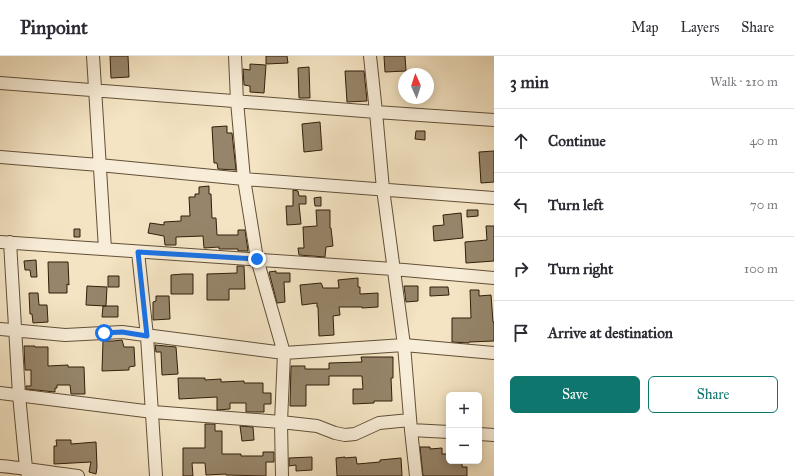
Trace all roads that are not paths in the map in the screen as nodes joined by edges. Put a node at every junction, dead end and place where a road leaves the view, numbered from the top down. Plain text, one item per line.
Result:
1 (92, 56) edge
2 (235, 56) edge
3 (370, 56) edge
4 (0, 83) edge
5 (94, 90) junction
6 (237, 101) junction
7 (376, 112) junction
8 (494, 120) edge
9 (0, 157) edge
10 (99, 165) junction
11 (244, 179) junction
12 (383, 189) junction
13 (494, 198) edge
14 (5, 242) edge
15 (105, 249) junction
16 (138, 252) junction
17 (257, 259) junction
18 (393, 269) junction
19 (494, 278) edge
20 (0, 329) edge
21 (15, 330) junction
22 (147, 336) junction
23 (404, 345) junction
24 (284, 353) junction
25 (494, 353) edge
26 (0, 393) edge
27 (20, 395) junction
28 (153, 412) junction
29 (281, 422) junction
30 (411, 425) junction
31 (446, 431) edge
32 (482, 434) edge
33 (494, 434) edge
34 (0, 466) edge
35 (27, 472) edge
36 (78, 476) edge
37 (156, 476) edge
38 (282, 476) edge
39 (416, 476) edge

1 - 5 street
2 - 6 street
3 - 7 street
4 - 5 street
5 - 6 street
5 - 10 street
6 - 7 street
6 - 11 street
7 - 8 street
7 - 12 street
9 - 10 street
10 - 11 street
10 - 15 street
11 - 12 street
11 - 17 street
12 - 13 street
12 - 18 street
14 - 15 street
14 - 21 street
15 - 16 street
16 - 17 street
16 - 22 street
17 - 18 street
17 - 24 street
18 - 19 street
18 - 23 street
20 - 21 street
21 - 22 street
21 - 27 street
22 - 24 street
22 - 28 street
23 - 24 street
23 - 25 street
23 - 30 street
24 - 29 street
26 - 27 street
27 - 28 street
27 - 35 street
28 - 29 street
28 - 37 street
29 - 30 street
29 - 38 street
30 - 31 street
30 - 39 street
32 - 33 street
34 - 35 street
35 - 36 street

